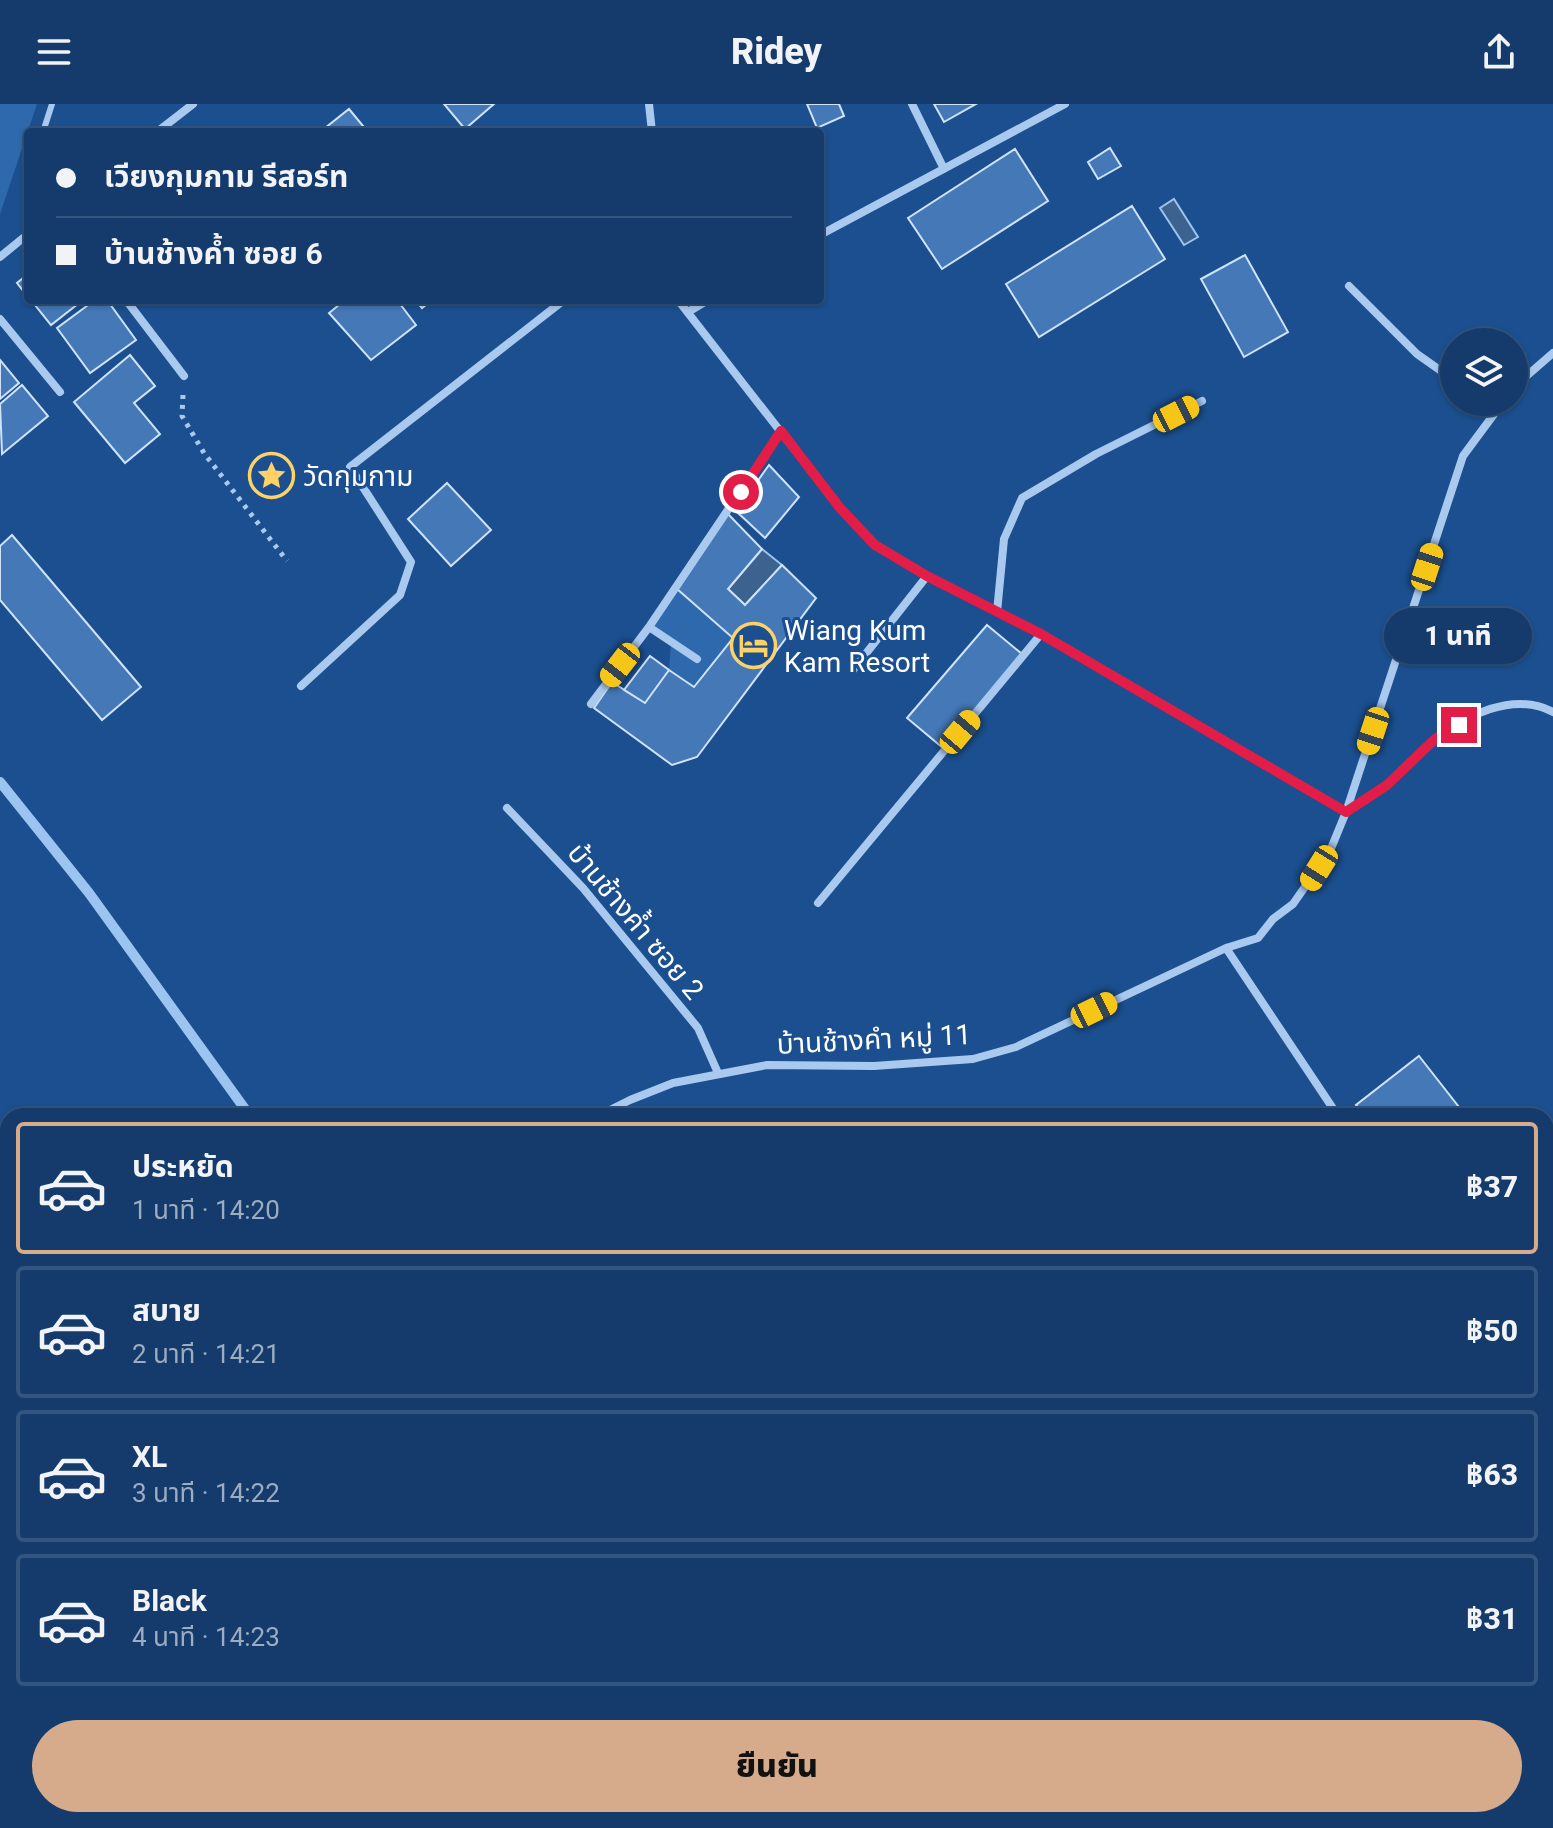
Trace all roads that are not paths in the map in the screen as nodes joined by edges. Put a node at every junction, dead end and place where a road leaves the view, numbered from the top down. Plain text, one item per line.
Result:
1 (52, 104) edge
2 (193, 104) edge
3 (649, 104) edge
4 (912, 104) edge
5 (1065, 104) edge
6 (44, 128) edge
7 (162, 128) edge
8 (652, 128) edge
9 (944, 169) junction
10 (824, 233) edge
11 (24, 237) edge
12 (0, 257) edge
13 (1349, 286) dead end
14 (129, 304) edge
15 (559, 304) edge
16 (681, 304) edge
17 (701, 304) edge
18 (688, 312) junction
19 (0, 319) edge
20 (1553, 353) edge
21 (1440, 370) edge
22 (1528, 375) edge
23 (184, 376) road end
24 (60, 392) dead end
25 (1202, 401) dead end
26 (1493, 416) edge
27 (781, 431) junction
28 (927, 576) junction
29 (997, 612) junction
30 (649, 627) junction
31 (1041, 634) junction
32 (697, 659) dead end
33 (853, 670) dead end
34 (301, 686) dead end
35 (591, 704) dead end
36 (1553, 712) edge
37 (507, 808) dead end
38 (1346, 812) junction
39 (818, 903) dead end
40 (1226, 948) junction
41 (718, 1073) junction
42 (614, 1108) edge
43 (1333, 1108) edge

1 - 6 lane
2 - 7 street
3 - 8 street
4 - 9 street
5 - 9 street
9 - 10 street
11 - 12 street
13 - 21 street
14 - 23 street
15 - 34 street
16 - 18 street
17 - 18 street
18 - 27 street
19 - 24 street
20 - 22 street
25 - 29 street
26 - 38 street, บ้านช้างคำ หมู่ 11
27 - 28 street
27 - 30 street
28 - 29 street
28 - 33 street
29 - 31 street
30 - 32 street
30 - 35 street
31 - 38 street
31 - 39 street
36 - 38 street
37 - 41 street, บ้านช้างค้ำ ซอย 2
38 - 40 street, บ้านช้างคำ หมู่ 11
40 - 41 street, บ้านช้างคำ หมู่ 11
40 - 43 street
41 - 42 street, บ้านช้างคำ หมู่ 11

